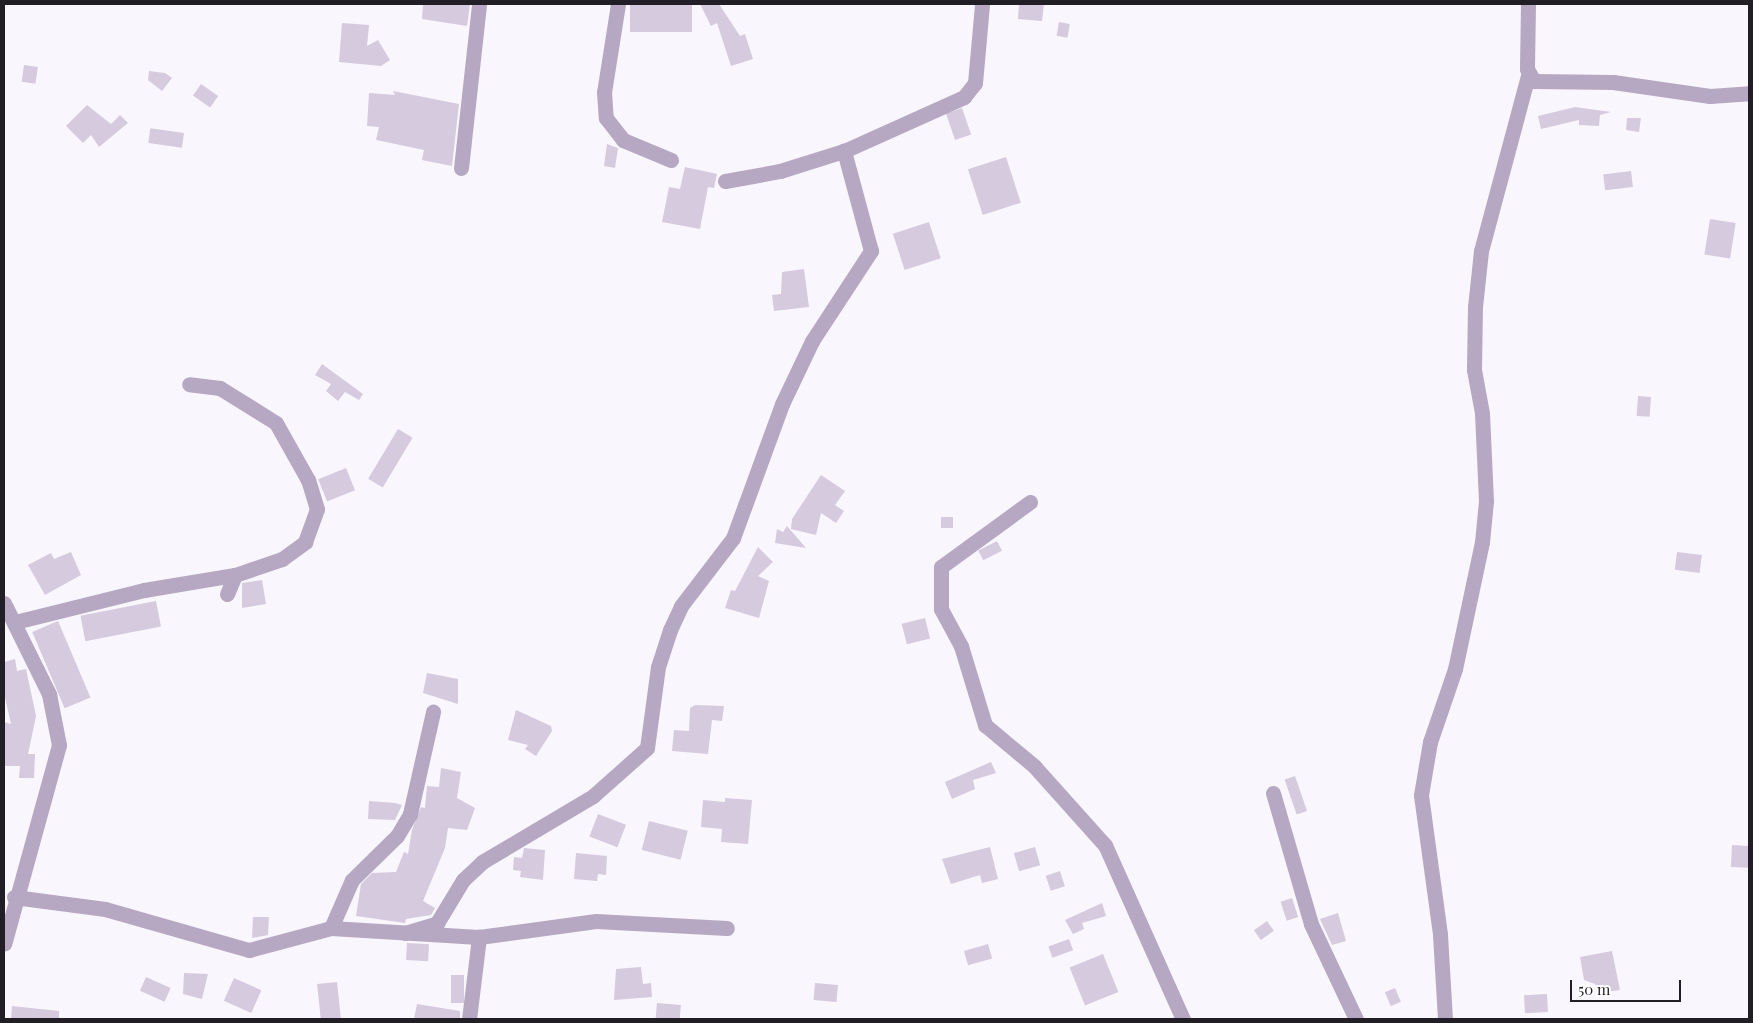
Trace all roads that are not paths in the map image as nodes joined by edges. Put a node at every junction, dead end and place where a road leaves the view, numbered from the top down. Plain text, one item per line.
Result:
1 (479, 4) edge
2 (618, 4) edge
3 (982, 4) edge
4 (1528, 4) edge
5 (1528, 76) junction
6 (1749, 92) edge
7 (844, 151) junction
8 (671, 160) dead end
9 (461, 168) dead end
10 (725, 180) dead end
11 (189, 384) dead end
12 (1030, 502) dead end
13 (235, 575) junction
14 (227, 594) dead end
15 (4, 602) edge
16 (15, 622) junction
17 (433, 712) dead end
18 (1273, 793) dead end
19 (14, 897) junction
20 (331, 928) junction
21 (727, 928) dead end
22 (406, 933) junction
23 (479, 937) junction
24 (4, 944) edge
25 (469, 1019) edge
26 (1183, 1019) edge
27 (1356, 1019) edge
28 (1445, 1019) edge

1 - 9 street
2 - 8 street
3 - 7 street
4 - 5 street
5 - 6 street
5 - 28 street
7 - 10 street
7 - 22 street
11 - 13 street
12 - 26 street
13 - 14 street
13 - 16 street
15 - 16 street
16 - 19 street
17 - 20 street
18 - 27 street
19 - 20 street
19 - 24 street
20 - 22 street
21 - 23 street
22 - 23 street
23 - 25 street

